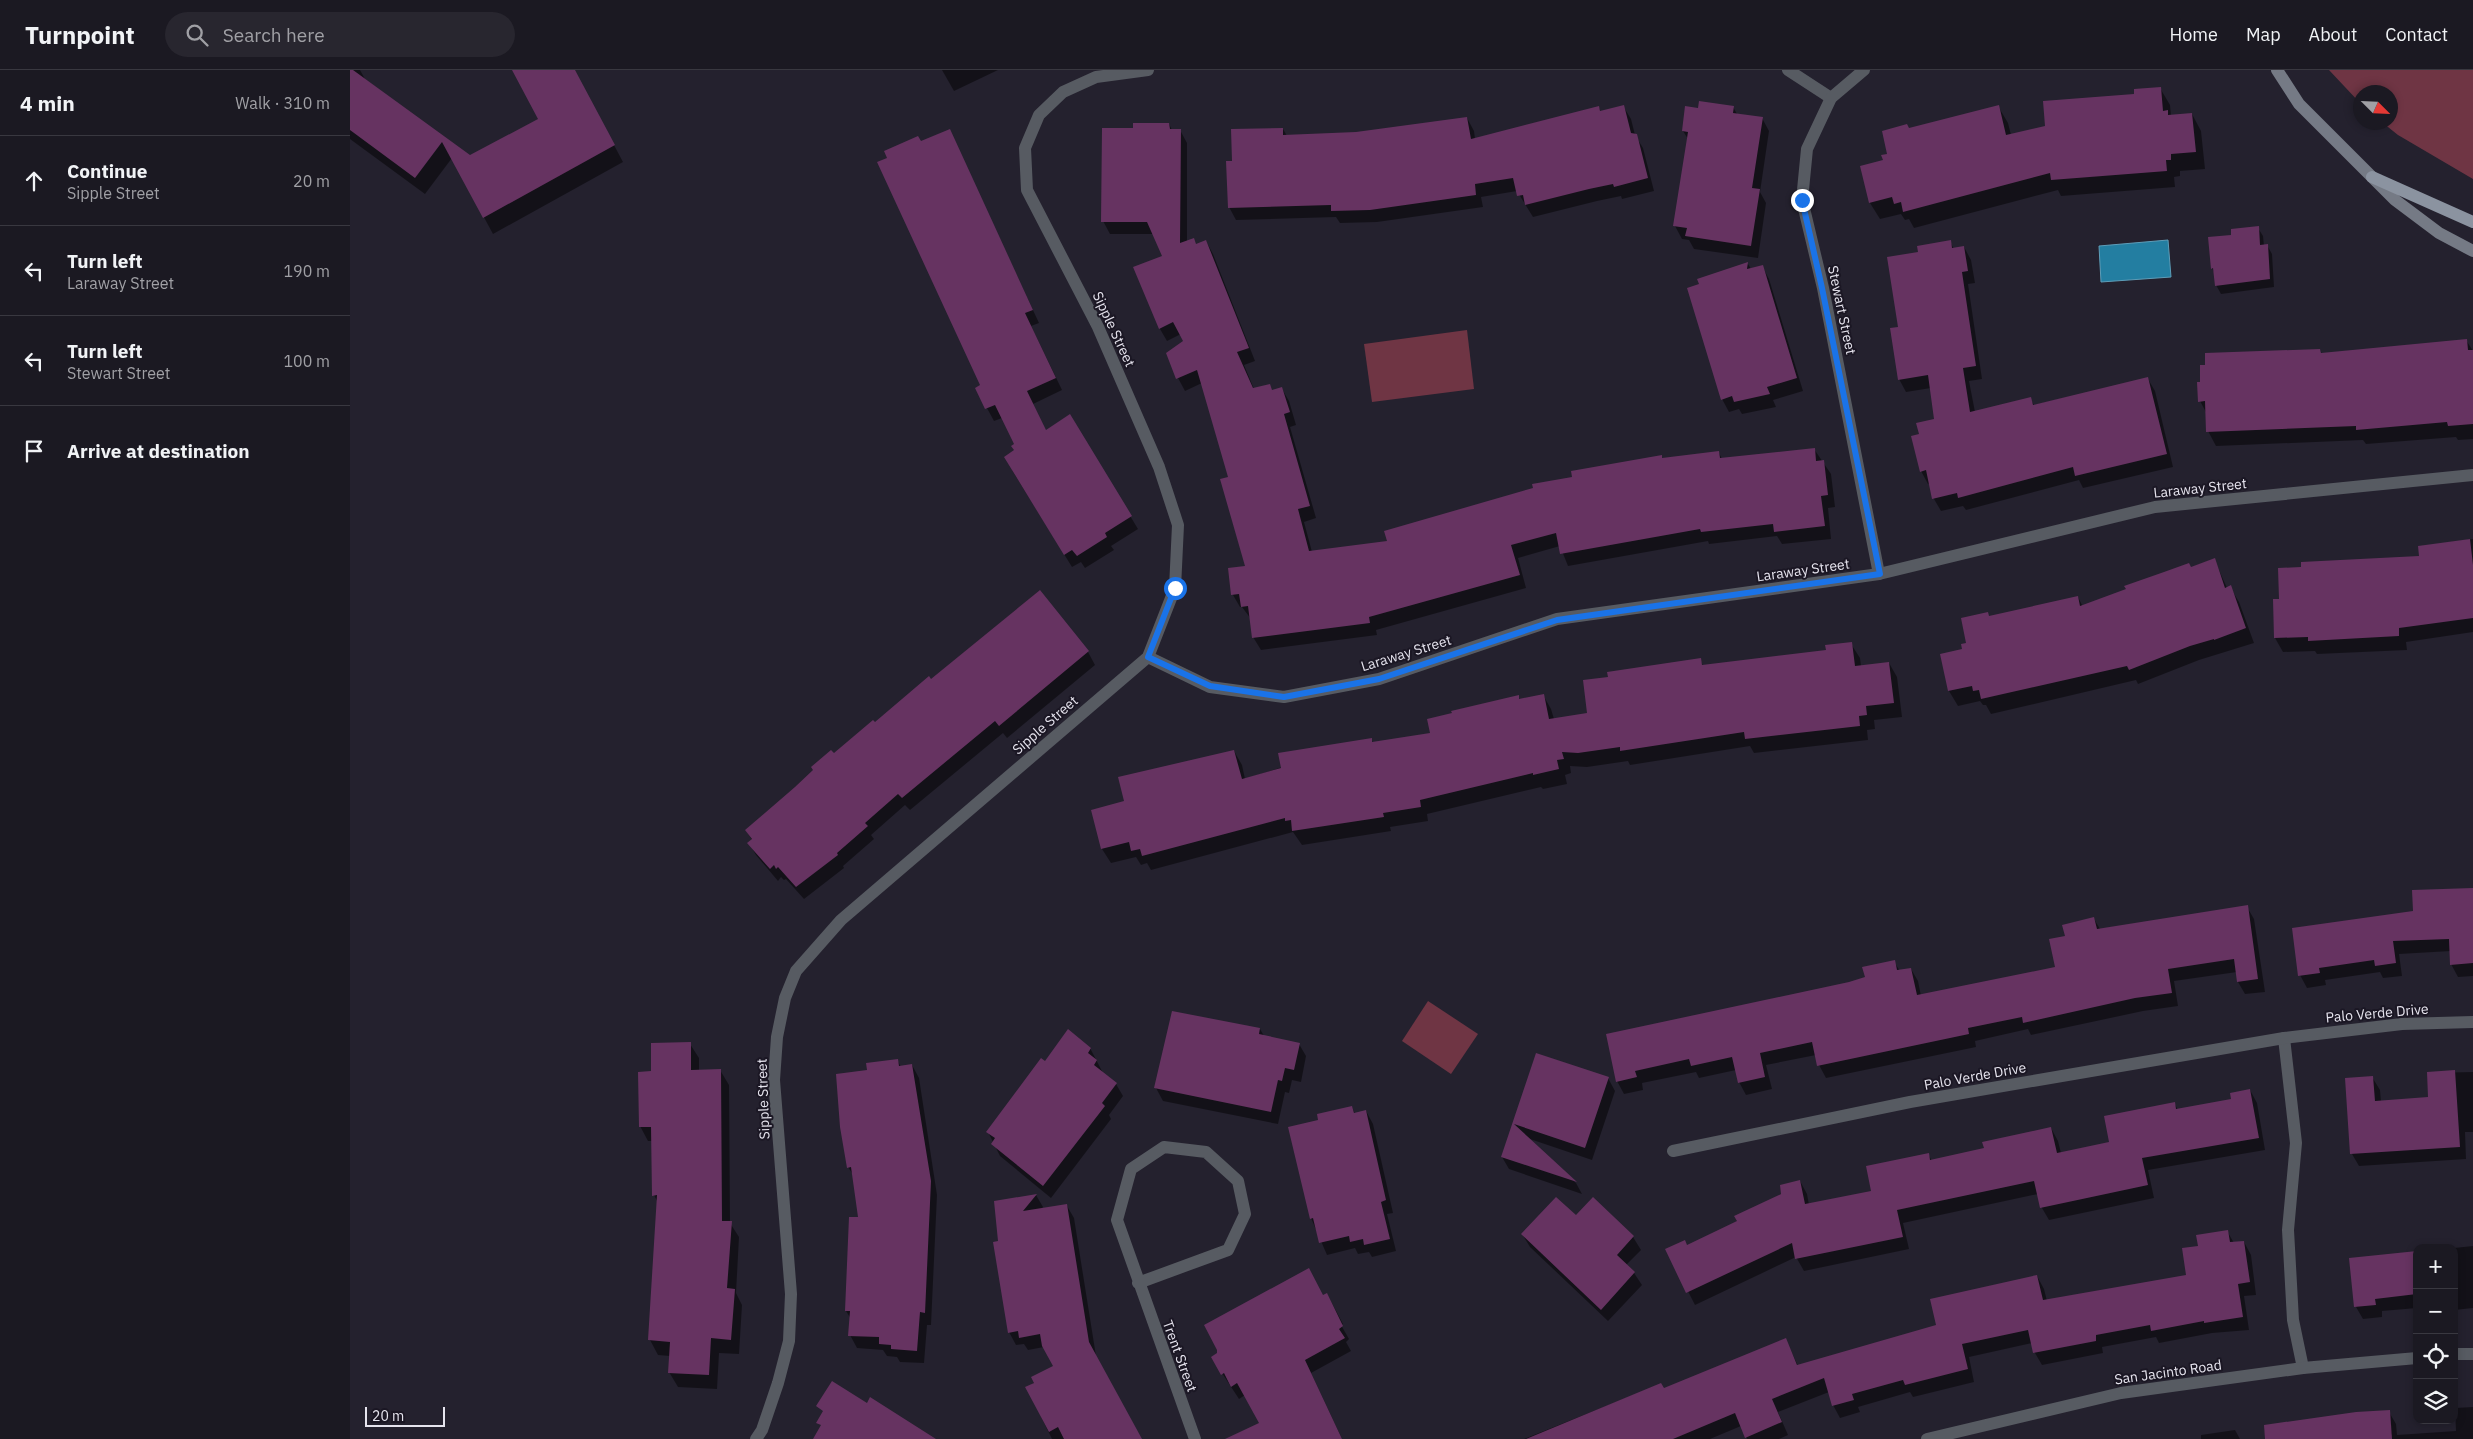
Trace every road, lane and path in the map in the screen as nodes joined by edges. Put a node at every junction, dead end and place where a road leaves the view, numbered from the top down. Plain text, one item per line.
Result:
1 (1148, 70) edge
2 (1788, 70) edge
3 (1864, 70) edge
4 (2278, 70) edge
5 (1831, 98) junction
6 (2372, 177) junction
7 (2473, 222) edge
8 (2473, 251) edge
9 (2473, 475) edge
10 (1880, 574) junction
11 (1148, 657) junction
12 (2473, 1022) edge
13 (2284, 1038) junction
14 (1673, 1151) dead end
15 (1138, 1283) junction
16 (2458, 1354) edge
17 (2473, 1354) edge
18 (2413, 1358) edge
19 (2303, 1368) junction
20 (756, 1439) edge
21 (1195, 1439) edge
22 (1927, 1439) edge

1 - 11 street, Sipple Street
2 - 5 street
3 - 5 street, Stewart Street
4 - 6 main road
5 - 10 street, Stewart Street
6 - 7 main road
6 - 8 main road
9 - 10 street, Laraway Street
10 - 11 street, Laraway Street
11 - 20 street, Sipple Street
12 - 13 street, Palo Verde Drive
13 - 14 street, Palo Verde Drive
13 - 19 street
15 - 15 street, Trent Street
15 - 21 street, Trent Street
16 - 17 street
18 - 19 street, San Jacinto Road
19 - 22 street, San Jacinto Road

